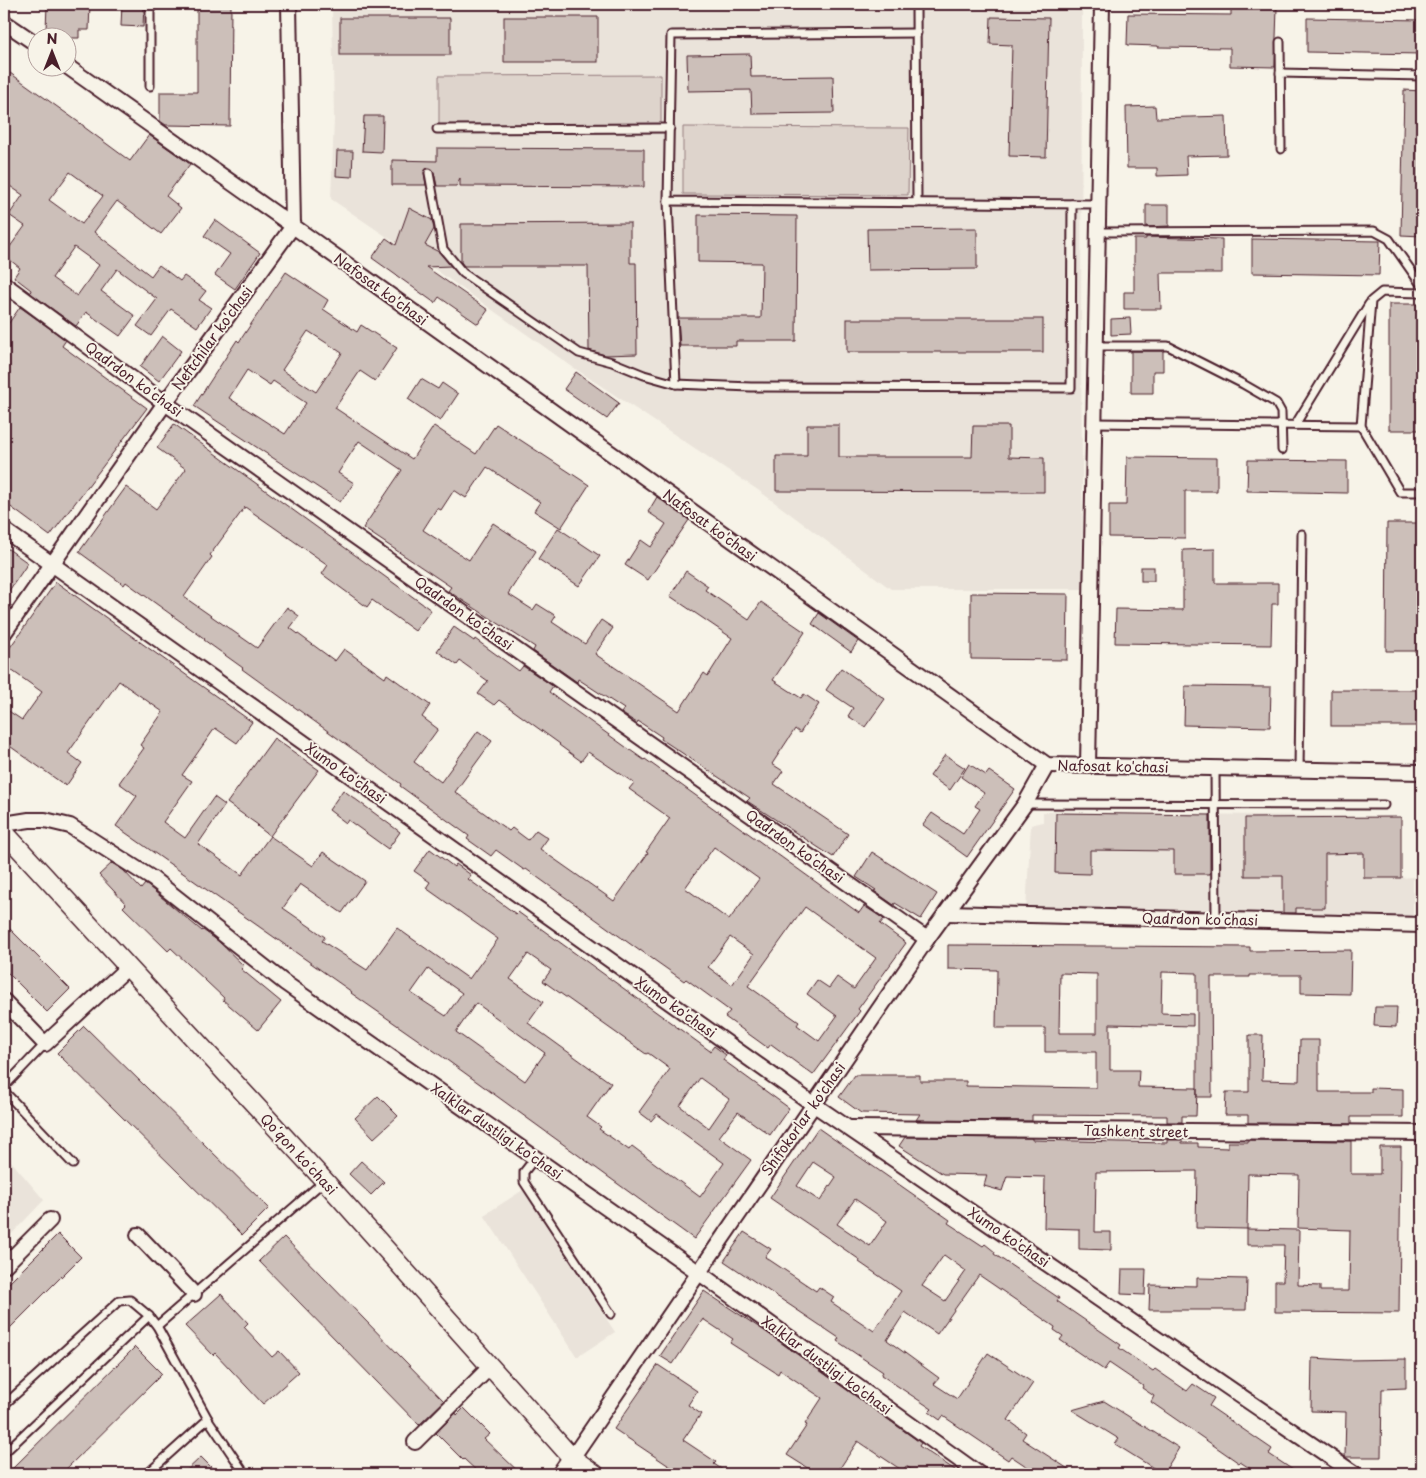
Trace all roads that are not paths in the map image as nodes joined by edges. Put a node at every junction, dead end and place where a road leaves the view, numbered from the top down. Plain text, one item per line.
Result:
1 (150, 4) edge
2 (289, 4) edge
3 (916, 4) edge
4 (1102, 4) edge
5 (4, 22) edge
6 (916, 34) junction
7 (28, 39) edge
8 (1280, 42) dead end
9 (78, 74) edge
10 (1280, 74) junction
11 (1422, 76) edge
12 (150, 86) dead end
13 (670, 128) junction
14 (437, 129) dead end
15 (1281, 149) dead end
16 (429, 172) dead end
17 (668, 201) junction
18 (917, 203) junction
19 (1072, 204) junction
20 (1098, 204) junction
21 (293, 226) junction
22 (1098, 232) junction
23 (4, 284) edge
24 (1422, 286) edge
25 (1422, 293) edge
26 (1371, 301) junction
27 (1096, 346) junction
28 (676, 384) junction
29 (165, 403) junction
30 (1094, 423) junction
31 (1282, 425) junction
32 (1295, 425) junction
33 (1361, 426) junction
34 (1282, 450) dead end
35 (1422, 492) edge
36 (4, 530) edge
37 (1302, 534) dead end
38 (51, 564) junction
39 (4, 633) edge
40 (1047, 765) junction
41 (1088, 766) junction
42 (1215, 768) junction
43 (1299, 770) junction
44 (1422, 772) edge
45 (1025, 804) junction
46 (1215, 805) junction
47 (1384, 805) dead end
48 (4, 824) edge
49 (4, 832) edge
50 (947, 913) junction
51 (1216, 920) junction
52 (1422, 926) edge
53 (927, 939) junction
54 (127, 968) junction
55 (4, 1001) edge
56 (45, 1044) junction
57 (4, 1087) edge
58 (4, 1091) edge
59 (813, 1104) junction
60 (850, 1128) junction
61 (1422, 1134) edge
62 (535, 1158) junction
63 (73, 1164) dead end
64 (324, 1180) junction
65 (50, 1220) dead end
66 (138, 1235) dead end
67 (4, 1266) edge
68 (698, 1272) junction
69 (194, 1294) junction
70 (611, 1314) dead end
71 (149, 1316) junction
72 (157, 1326) junction
73 (490, 1367) junction
74 (4, 1405) edge
75 (208, 1419) junction
76 (416, 1442) dead end
77 (4, 1453) edge
78 (572, 1458) junction
79 (147, 1474) edge
80 (245, 1474) edge
81 (561, 1474) edge
82 (595, 1474) edge
83 (979, 1474) edge
84 (1355, 1474) edge

1 - 12 lane
2 - 21 street
3 - 6 lane
4 - 20 street
5 - 7 street
6 - 13 lane
6 - 18 lane
8 - 10 lane
9 - 21 street, Nafosat ko'chasi
10 - 11 lane
10 - 15 lane
13 - 14 lane
13 - 17 lane
16 - 28 lane
17 - 18 lane
17 - 28 lane
18 - 19 lane
19 - 20 lane
19 - 28 lane
20 - 22 street
21 - 29 street, Neftchilar ko'chasi
21 - 40 street, Nafosat ko'chasi
22 - 24 lane
22 - 27 street
23 - 29 street, Qadrdon koʻchasi
25 - 26 lane
26 - 32 lane
26 - 33 lane
27 - 30 street
27 - 31 lane
29 - 38 street, Neftchilar ko'chasi
29 - 53 street, Qadrdon koʻchasi
30 - 31 lane
30 - 41 street
31 - 32 lane
31 - 34 lane
32 - 33 lane
33 - 35 lane
36 - 38 street, Xumo ko'chasi
37 - 43 lane
38 - 39 street, Neftchilar ko'chasi
38 - 59 street, Xumo ko'chasi
40 - 41 street, Nafosat ko'chasi
40 - 45 street, Shifokorlar ko'chasi
41 - 42 street, Nafosat ko'chasi
42 - 43 street, Nafosat ko'chasi
42 - 46 lane
43 - 44 street, Nafosat ko'chasi
45 - 46 lane
45 - 50 street, Shifokorlar ko'chasi
46 - 47 lane
46 - 51 lane
48 - 62 street, Xalklar dustligi ko'chasi
49 - 54 street, Qoʻqon koʻchasi
50 - 51 street, Qadrdon koʻchasi
50 - 53 street, Shifokorlar ko'chasi
51 - 52 street, Qadrdon koʻchasi
53 - 59 street, Shifokorlar ko'chasi
54 - 56 street
54 - 64 street, Qoʻqon koʻchasi
55 - 56 street
56 - 57 lane
58 - 63 lane
59 - 60 street, Xumo ko'chasi
59 - 68 street, Shifokorlar ko'chasi
60 - 61 street, Tashkent street
60 - 84 street, Xumo ko'chasi
62 - 68 street, Xalklar dustligi ko'chasi
62 - 70 lane
64 - 69 lane
64 - 73 street, Qoʻqon koʻchasi
65 - 67 street
66 - 69 street
68 - 78 street, Shifokorlar ko'chasi
68 - 83 street, Xalklar dustligi ko'chasi
69 - 72 lane
71 - 72 lane
71 - 74 lane
71 - 77 lane
72 - 75 lane
73 - 76 street
73 - 78 street, Qoʻqon koʻchasi
75 - 79 lane
75 - 80 lane
78 - 81 street, Shifokorlar ko'chasi
78 - 82 street, Qoʻqon koʻchasi

